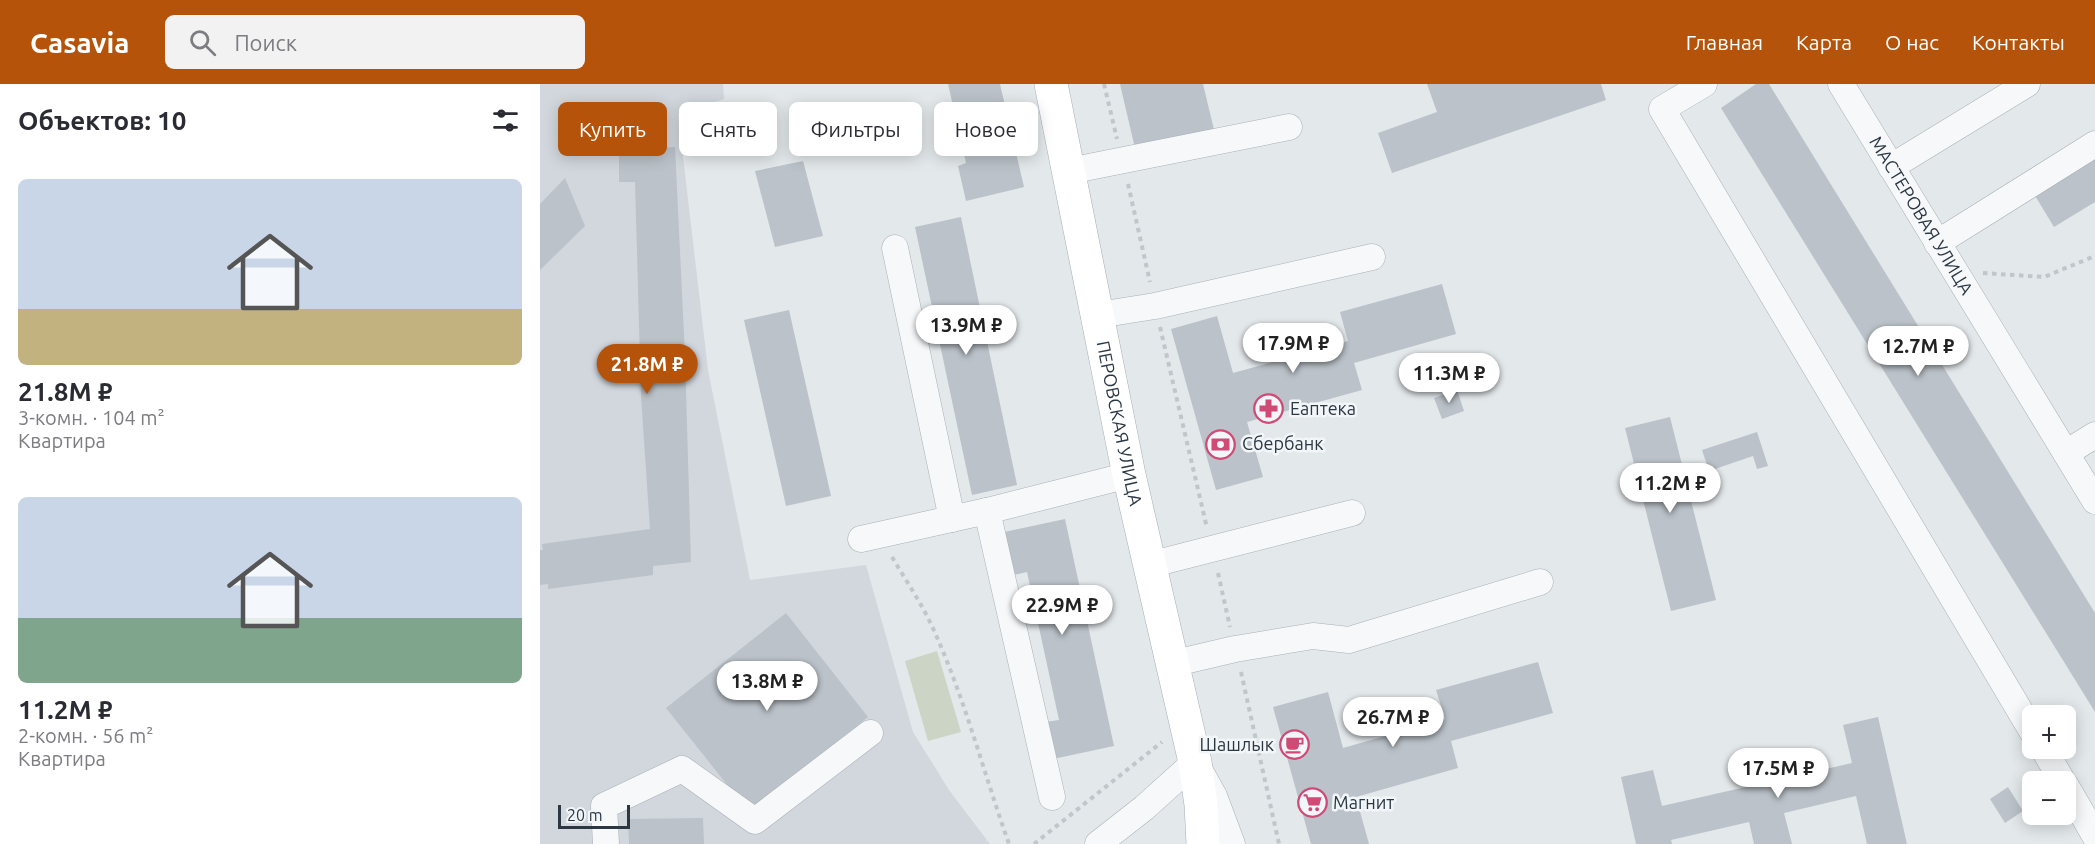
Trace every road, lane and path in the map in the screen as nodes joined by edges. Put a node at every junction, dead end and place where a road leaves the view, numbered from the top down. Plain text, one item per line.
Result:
1 (1051, 84) edge
2 (1104, 84) edge
3 (1704, 84) edge
4 (1841, 84) edge
5 (2027, 84) edge
6 (1289, 127) dead end
7 (2095, 144) edge
8 (1122, 161) junction
9 (1891, 167) junction
10 (1069, 171) junction
11 (1937, 243) junction
12 (895, 248) dead end
13 (2095, 256) edge
14 (1372, 258) dead end
15 (1954, 271) junction
16 (1155, 306) junction
17 (1098, 315) junction
18 (2095, 435) edge
19 (2066, 453) junction
20 (1129, 475) junction
21 (2095, 501) edge
22 (987, 511) junction
23 (1352, 513) dead end
24 (952, 519) junction
25 (871, 537) joint
26 (1212, 549) junction
27 (1149, 565) junction
28 (1540, 582) dead end
29 (1235, 649) junction
30 (1171, 664) junction
31 (2022, 714) edge
32 (870, 733) dead end
33 (1166, 739) dead end
34 (1195, 762) junction
35 (1052, 796) dead end
36 (2076, 803) edge
37 (2095, 836) edge
38 (606, 844) edge
39 (1009, 844) edge
40 (1034, 844) edge
41 (1098, 844) edge
42 (1203, 844) edge
43 (1232, 844) edge
44 (1279, 844) edge

1 - 10 main road, ПЕРОВСКАЯ УЛИЦА
2 - 8 path
3 - 31 street
4 - 9 street, МАСТЕРОВАЯ УЛИЦА
5 - 9 street
6 - 8 street
7 - 11 street
8 - 10 street
8 - 16 path
9 - 11 street, МАСТЕРОВАЯ УЛИЦА
10 - 17 main road, ПЕРОВСКАЯ УЛИЦА
11 - 15 street, МАСТЕРОВАЯ УЛИЦА
12 - 24 street
13 - 15 path
14 - 16 street
15 - 19 street, МАСТЕРОВАЯ УЛИЦА
16 - 17 street
16 - 26 path
17 - 20 main road, ПЕРОВСКАЯ УЛИЦА
18 - 19 street
19 - 21 street, МАСТЕРОВАЯ УЛИЦА
20 - 22 street
20 - 27 main road, ПЕРОВСКАЯ УЛИЦА
22 - 24 street
22 - 35 street
23 - 26 street
24 - 25 street
25 - 39 path
26 - 27 street
26 - 29 path
27 - 30 main road, ПЕРОВСКАЯ УЛИЦА
28 - 29 street
29 - 30 street
29 - 44 path
30 - 34 main road, ПЕРОВСКАЯ УЛИЦА
32 - 38 street
33 - 40 path
34 - 41 street
34 - 42 main road, ПЕРОВСКАЯ УЛИЦА
34 - 43 street, ПЕРОВСКАЯ УЛИЦА
36 - 37 street

